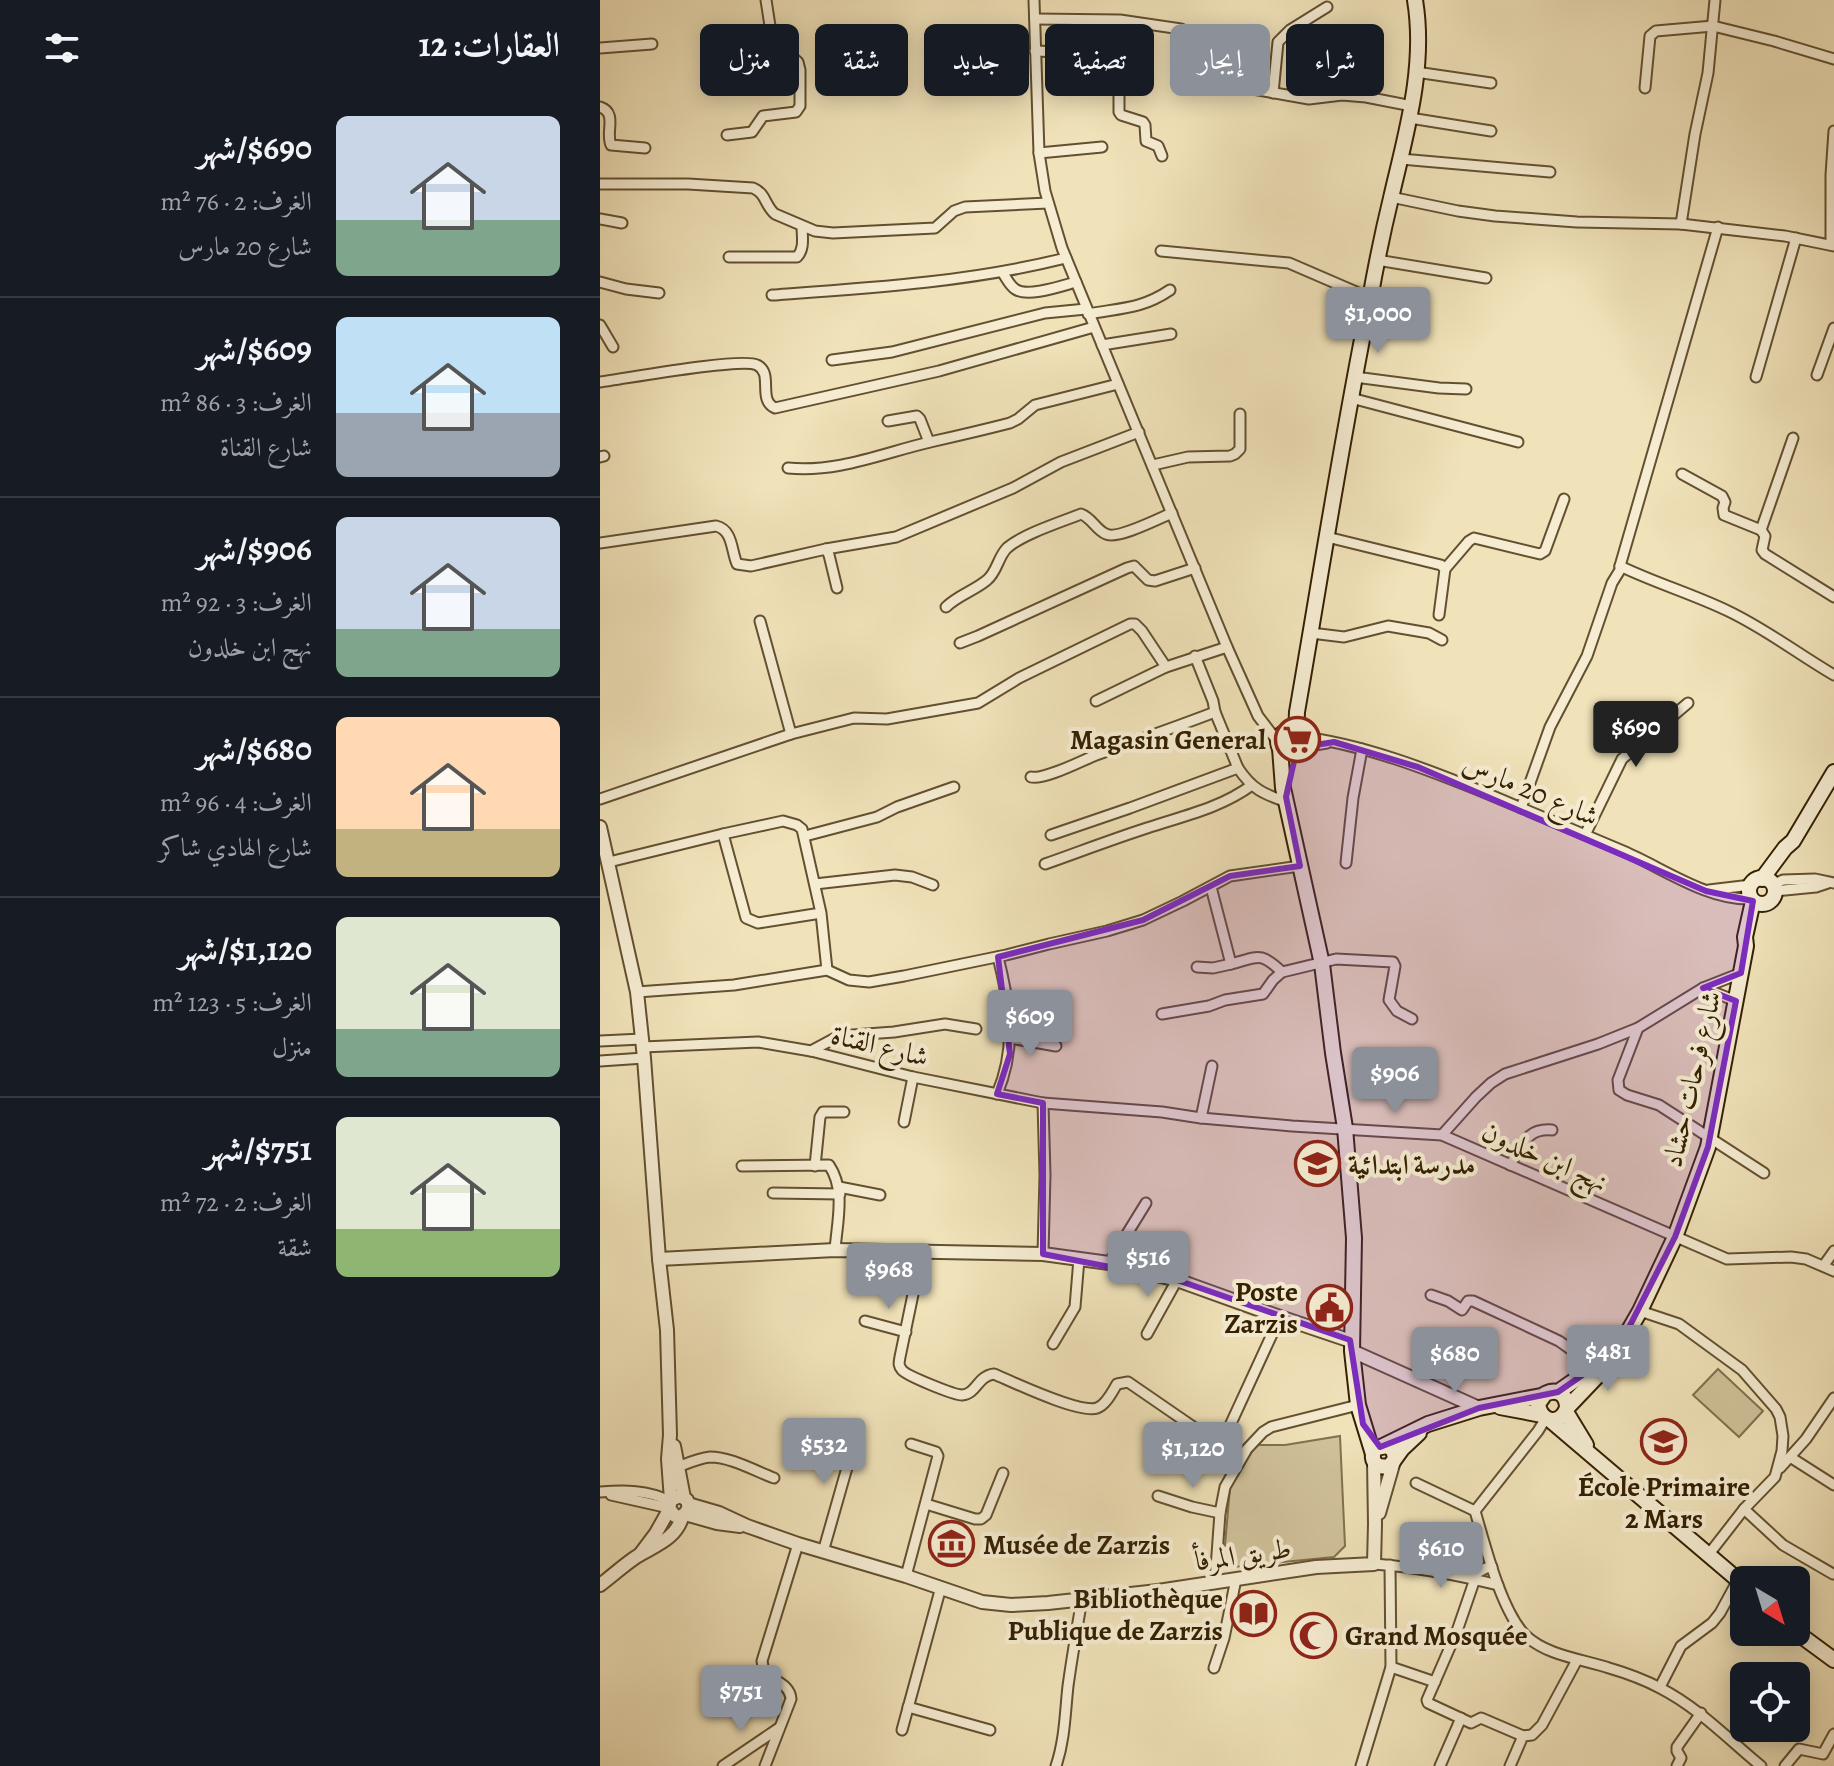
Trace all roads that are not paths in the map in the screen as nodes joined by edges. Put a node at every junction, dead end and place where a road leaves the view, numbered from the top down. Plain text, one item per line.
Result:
1 (766, 0) edge
2 (1034, 0) edge
3 (1415, 0) edge
4 (1715, 0) edge
5 (1327, 7) dead end
6 (1035, 19) junction
7 (1713, 26) junction
8 (1170, 27) edge
9 (652, 44) dead end
10 (600, 48) edge
11 (1035, 51) junction
12 (1834, 59) edge
13 (1416, 72) junction
14 (1491, 83) dead end
15 (1645, 88) dead end
16 (1270, 92) edge
17 (1273, 93) junction
18 (600, 107) edge
19 (1411, 112) junction
20 (1491, 131) dead end
21 (1834, 131) edge
22 (727, 135) dead end
23 (1102, 147) dead end
24 (645, 148) dead end
25 (1039, 153) junction
26 (1162, 156) dead end
27 (1401, 159) junction
28 (1550, 172) dead end
29 (600, 184) edge
30 (1391, 197) junction
31 (1048, 203) junction
32 (600, 219) edge
33 (622, 223) dead end
34 (1681, 224) junction
35 (802, 226) junction
36 (1718, 227) junction
37 (1796, 238) junction
38 (1833, 245) edge
39 (1161, 251) dead end
40 (729, 257) dead end
41 (1066, 258) junction
42 (1377, 260) junction
43 (1002, 272) junction
44 (1486, 278) dead end
45 (600, 282) edge
46 (1076, 282) junction
47 (1170, 290) dead end
48 (659, 293) dead end
49 (772, 295) dead end
50 (1370, 298) junction
51 (1087, 311) junction
52 (600, 325) edge
53 (1094, 327) junction
54 (1834, 328) edge
55 (1171, 334) dead end
56 (1102, 345) junction
57 (613, 347) dead end
58 (832, 360) dead end
59 (1817, 375) dead end
60 (1355, 377) junction
61 (1756, 377) dead end
62 (600, 382) edge
63 (1118, 384) junction
64 (1466, 389) dead end
65 (1351, 398) junction
66 (1240, 414) dead end
67 (888, 421) dead end
68 (1139, 432) junction
69 (1793, 438) dead end
70 (929, 442) junction
71 (1518, 442) dead end
72 (1153, 465) junction
73 (788, 468) dead end
74 (1682, 474) dead end
75 (1564, 499) dead end
76 (1172, 513) junction
77 (1761, 530) junction
78 (1327, 537) junction
79 (600, 543) edge
80 (826, 549) junction
81 (1620, 566) junction
82 (1195, 568) junction
83 (1445, 569) junction
84 (837, 588) dead end
85 (1834, 597) edge
86 (946, 607) dead end
87 (1439, 615) dead end
88 (760, 621) dead end
89 (1311, 633) junction
90 (1442, 640) dead end
91 (960, 643) dead end
92 (1227, 647) junction
93 (1195, 656) junction
94 (1166, 667) junction
95 (1834, 675) edge
96 (1096, 701) dead end
97 (1688, 703) dead end
98 (1215, 712) junction
99 (791, 734) junction
100 (1289, 742) junction
101 (1362, 749) junction
102 (1238, 768) junction
103 (1834, 772) edge
104 (1031, 777) dead end
105 (1252, 785) junction
106 (954, 787) dead end
107 (600, 799) edge
108 (1286, 800) junction
109 (1521, 808) junction
110 (600, 827) edge
111 (723, 834) junction
112 (1051, 835) dead end
113 (1585, 835) junction
114 (805, 836) junction
115 (609, 862) junction
116 (1346, 863) dead end
117 (1045, 864) dead end
118 (1300, 866) junction
119 (1831, 883) edge
120 (815, 884) junction
121 (933, 885) dead end
122 (1211, 887) junction
123 (1762, 891) junction
124 (821, 913) junction
125 (998, 957) junction
126 (1231, 964) junction
127 (1322, 964) junction
128 (1197, 967) dead end
129 (827, 970) junction
130 (1282, 972) junction
131 (1741, 973) junction
132 (1703, 988) junction
133 (637, 992) junction
134 (1736, 1001) junction
135 (1162, 1014) dead end
136 (1412, 1019) dead end
137 (1638, 1028) junction
138 (976, 1029) dead end
139 (1010, 1038) junction
140 (600, 1041) edge
141 (1056, 1046) dead end
142 (643, 1048) junction
143 (811, 1051) junction
144 (600, 1061) edge
145 (1212, 1066) dead end
146 (913, 1077) junction
147 (997, 1094) junction
148 (1043, 1103) junction
149 (844, 1112) dead end
150 (1201, 1118) junction
151 (904, 1122) dead end
152 (1345, 1128) junction
153 (1552, 1130) dead end
154 (1442, 1135) junction
155 (1710, 1136) junction
156 (1510, 1165) junction
157 (742, 1166) dead end
158 (815, 1166) junction
159 (1764, 1173) dead end
160 (840, 1190) junction
161 (773, 1193) dead end
162 (880, 1195) dead end
163 (1146, 1203) dead end
164 (1675, 1237) junction
165 (835, 1250) junction
166 (922, 1251) junction
167 (1834, 1251) edge
168 (1043, 1254) junction
169 (659, 1259) junction
170 (1079, 1259) junction
171 (1109, 1263) junction
172 (1824, 1265) junction
173 (1834, 1271) edge
174 (1177, 1280) junction
175 (1431, 1295) dead end
176 (1640, 1311) junction
177 (1280, 1317) junction
178 (865, 1321) dead end
179 (906, 1332) junction
180 (1147, 1334) dead end
181 (1053, 1344) dead end
182 (1352, 1346) junction
183 (1617, 1351) junction
184 (1592, 1367) junction
185 (1558, 1392) junction
186 (1541, 1396) junction
187 (1834, 1398) edge
188 (1358, 1405) junction
189 (1485, 1407) junction
190 (1566, 1410) junction
191 (1546, 1418) junction
192 (1428, 1424) junction
193 (858, 1429) dead end
194 (670, 1435) junction
195 (911, 1444) dead end
196 (1221, 1445) junction
197 (1587, 1450) junction
198 (1377, 1452) junction
199 (1790, 1457) junction
200 (1240, 1459) junction
201 (1394, 1459) junction
202 (678, 1467) junction
203 (1778, 1471) junction
204 (1003, 1473) dead end
205 (774, 1478) dead end
206 (1416, 1483) dead end
207 (1834, 1485) edge
208 (600, 1492) edge
209 (1158, 1496) dead end
210 (926, 1504) junction
211 (677, 1506) junction
212 (1744, 1509) junction
213 (1475, 1511) junction
214 (1220, 1513) junction
215 (717, 1523) junction
216 (1375, 1524) junction
217 (747, 1526) junction
218 (668, 1539) junction
219 (798, 1544) junction
220 (823, 1552) junction
221 (1709, 1554) junction
222 (639, 1555) junction
223 (1374, 1564) junction
224 (1390, 1565) junction
225 (1492, 1567) junction
226 (1730, 1572) edge
227 (1833, 1574) edge
228 (906, 1576) junction
229 (1236, 1579) junction
230 (1476, 1579) junction
231 (1215, 1582) junction
232 (600, 1585) edge
233 (1498, 1585) junction
234 (941, 1587) junction
235 (1730, 1598) edge
236 (1082, 1599) junction
237 (1810, 1642) edge
238 (1577, 1660) junction
239 (1834, 1660) edge
240 (1391, 1667) junction
241 (1214, 1668) dead end
242 (1435, 1682) junction
243 (1660, 1687) junction
244 (908, 1707) junction
245 (1701, 1713) junction
246 (1461, 1718) junction
247 (779, 1728) junction
248 (902, 1730) dead end
249 (990, 1730) dead end
250 (1834, 1734) edge
251 (1523, 1736) junction
252 (1759, 1765) edge
253 (723, 1766) edge
254 (765, 1766) edge
255 (1056, 1766) edge
256 (1361, 1766) edge
257 (1440, 1766) edge
258 (1510, 1766) edge
259 (1677, 1766) edge
260 (1785, 1766) edge

1 - 22 street
2 - 6 street
3 - 13 main road
4 - 7 street
5 - 17 street
6 - 8 street
6 - 11 street
7 - 12 street
7 - 15 street
7 - 34 street
9 - 10 street
11 - 25 street
11 - 26 street
13 - 14 street
13 - 19 main road
16 - 17 street
17 - 19 street
18 - 24 street
19 - 20 street
19 - 27 main road
21 - 38 street
23 - 25 street
25 - 31 street
27 - 28 street
27 - 30 main road
29 - 35 street
30 - 34 street
30 - 42 main road
31 - 35 street
31 - 41 street
32 - 33 street
34 - 36 street
35 - 40 street
36 - 37 street
36 - 81 street
37 - 38 street
37 - 61 street
39 - 50 street
41 - 43 street
41 - 46 street
42 - 44 street
42 - 50 main road
43 - 46 street
43 - 49 street
45 - 48 street
46 - 51 street
47 - 51 street
50 - 60 main road
51 - 53 street
51 - 58 street
52 - 57 street
53 - 56 street
53 - 62 street
54 - 59 street
55 - 56 street
56 - 63 street
60 - 64 street
60 - 65 main road
63 - 68 street
63 - 70 street
65 - 71 street
65 - 78 main road
66 - 72 street
67 - 70 street
68 - 72 street
68 - 80 street
69 - 77 street
70 - 73 street
72 - 76 street
74 - 77 street
75 - 83 street
76 - 82 street
76 - 86 street
77 - 85 street
78 - 83 street
78 - 89 main road
79 - 80 street
80 - 84 street
81 - 95 street
81 - 109 street
82 - 91 street
82 - 92 street
83 - 87 street
88 - 99 street
89 - 90 street
89 - 100 main road
92 - 93 street
92 - 100 street
93 - 94 street
93 - 98 street
94 - 96 street
94 - 99 street
97 - 113 street
98 - 102 street
98 - 104 street
99 - 107 street
100 - 101 street, شارع 20 مارس
100 - 108 main road
101 - 109 street, شارع 20 مارس
101 - 116 street
102 - 105 street
102 - 112 street
103 - 123 main road
105 - 108 street
105 - 117 street
106 - 114 street
108 - 118 main road
109 - 113 street, شارع 20 مارس
110 - 115 street
111 - 114 street
111 - 115 street
111 - 124 street
113 - 123 street, شارع 20 مارس
114 - 120 street
115 - 133 street
118 - 122 street
118 - 127 main road
119 - 123 street, شارع 20 مارس
120 - 121 street
120 - 124 street
122 - 125 street
122 - 126 street
123 - 131 main road, شارع فرحات حشاد
124 - 129 street
125 - 129 street
125 - 139 street
126 - 128 street
126 - 130 street
127 - 130 street
127 - 136 street
127 - 152 main road
129 - 133 street
130 - 135 street
131 - 132 street
131 - 134 main road, شارع فرحات حشاد
132 - 134 street
132 - 137 street
133 - 142 street
134 - 155 main road, شارع فرحات حشاد
137 - 154 street
137 - 155 street
138 - 143 street
139 - 141 street
139 - 147 street
140 - 142 street
142 - 143 street, شارع القناة
142 - 144 street
142 - 169 street
143 - 146 street, شارع القناة
145 - 150 street
146 - 147 street, شارع القناة
146 - 151 street
147 - 148 street, شارع القناة
148 - 150 street, شارع القناة
148 - 168 street
149 - 158 street
150 - 152 street, شارع القناة
152 - 154 street, نهج ابن خلدون
152 - 182 main road
153 - 156 street
154 - 156 street, نهج ابن خلدون
155 - 159 street
155 - 164 main road, شارع فرحات حشاد
156 - 164 street, نهج ابن خلدون
157 - 158 street
158 - 160 street
160 - 161 street
160 - 162 street
160 - 165 street
163 - 171 street
164 - 172 street, نهج ابن خلدون
164 - 176 main road, شارع فرحات حشاد
165 - 166 street
165 - 169 street
166 - 168 street
166 - 179 street
167 - 172 street
168 - 170 street
169 - 194 street
170 - 171 street
170 - 181 street
171 - 174 street
172 - 173 street, نهج ابن خلدون
174 - 177 street
174 - 180 street
175 - 184 street
176 - 183 main road, شارع فرحات حشاد
176 - 203 street
177 - 182 street
177 - 196 street
178 - 179 street
179 - 196 street
182 - 188 main road
182 - 189 street
183 - 184 main road, شارع فرحات حشاد
183 - 190 main road, شارع فرحات حشاد
184 - 185 main road, شارع فرحات حشاد
185 - 186 main road
185 - 190 main road
186 - 189 main road
186 - 191 main road
187 - 199 street
188 - 198 main road
188 - 200 street
189 - 191 main road
189 - 192 main road
190 - 191 main road
190 - 197 main road
191 - 197 main road
191 - 213 street
192 - 198 main road
192 - 201 main road
193 - 220 street
194 - 202 street
194 - 211 street
195 - 210 street
196 - 200 street
197 - 221 main road
198 - 201 main road
198 - 216 street
199 - 203 street
199 - 207 street
200 - 214 street
201 - 216 street
202 - 205 street
202 - 211 street
203 - 212 street
204 - 210 street
206 - 213 street
208 - 211 street
209 - 214 street
210 - 228 street
211 - 215 street
211 - 217 street
211 - 218 street
211 - 222 street
212 - 221 street
212 - 227 street
213 - 225 street
214 - 231 street
215 - 217 street
215 - 218 street
216 - 223 street
217 - 219 street, طريق المرفأ
218 - 222 street
219 - 220 street, طريق المرفأ
219 - 247 street
220 - 228 street, طريق المرفأ
221 - 226 main road
222 - 232 street
223 - 224 street
223 - 229 street, طريق المرفأ
224 - 230 street
224 - 240 street
225 - 230 street
225 - 233 street
228 - 234 street, طريق المرفأ
229 - 231 street, طريق المرفأ
229 - 241 street
230 - 233 street
230 - 242 street
231 - 236 street, طريق المرفأ
233 - 238 street
234 - 236 street, طريق المرفأ
234 - 244 street
235 - 243 street
236 - 255 street
237 - 239 main road
238 - 243 street
238 - 251 street
240 - 242 street
240 - 256 street
242 - 246 street
243 - 245 street
244 - 248 street
244 - 249 street
245 - 252 street
245 - 259 street
246 - 251 street
246 - 257 street
247 - 253 street
247 - 254 street
250 - 260 street
251 - 258 street

